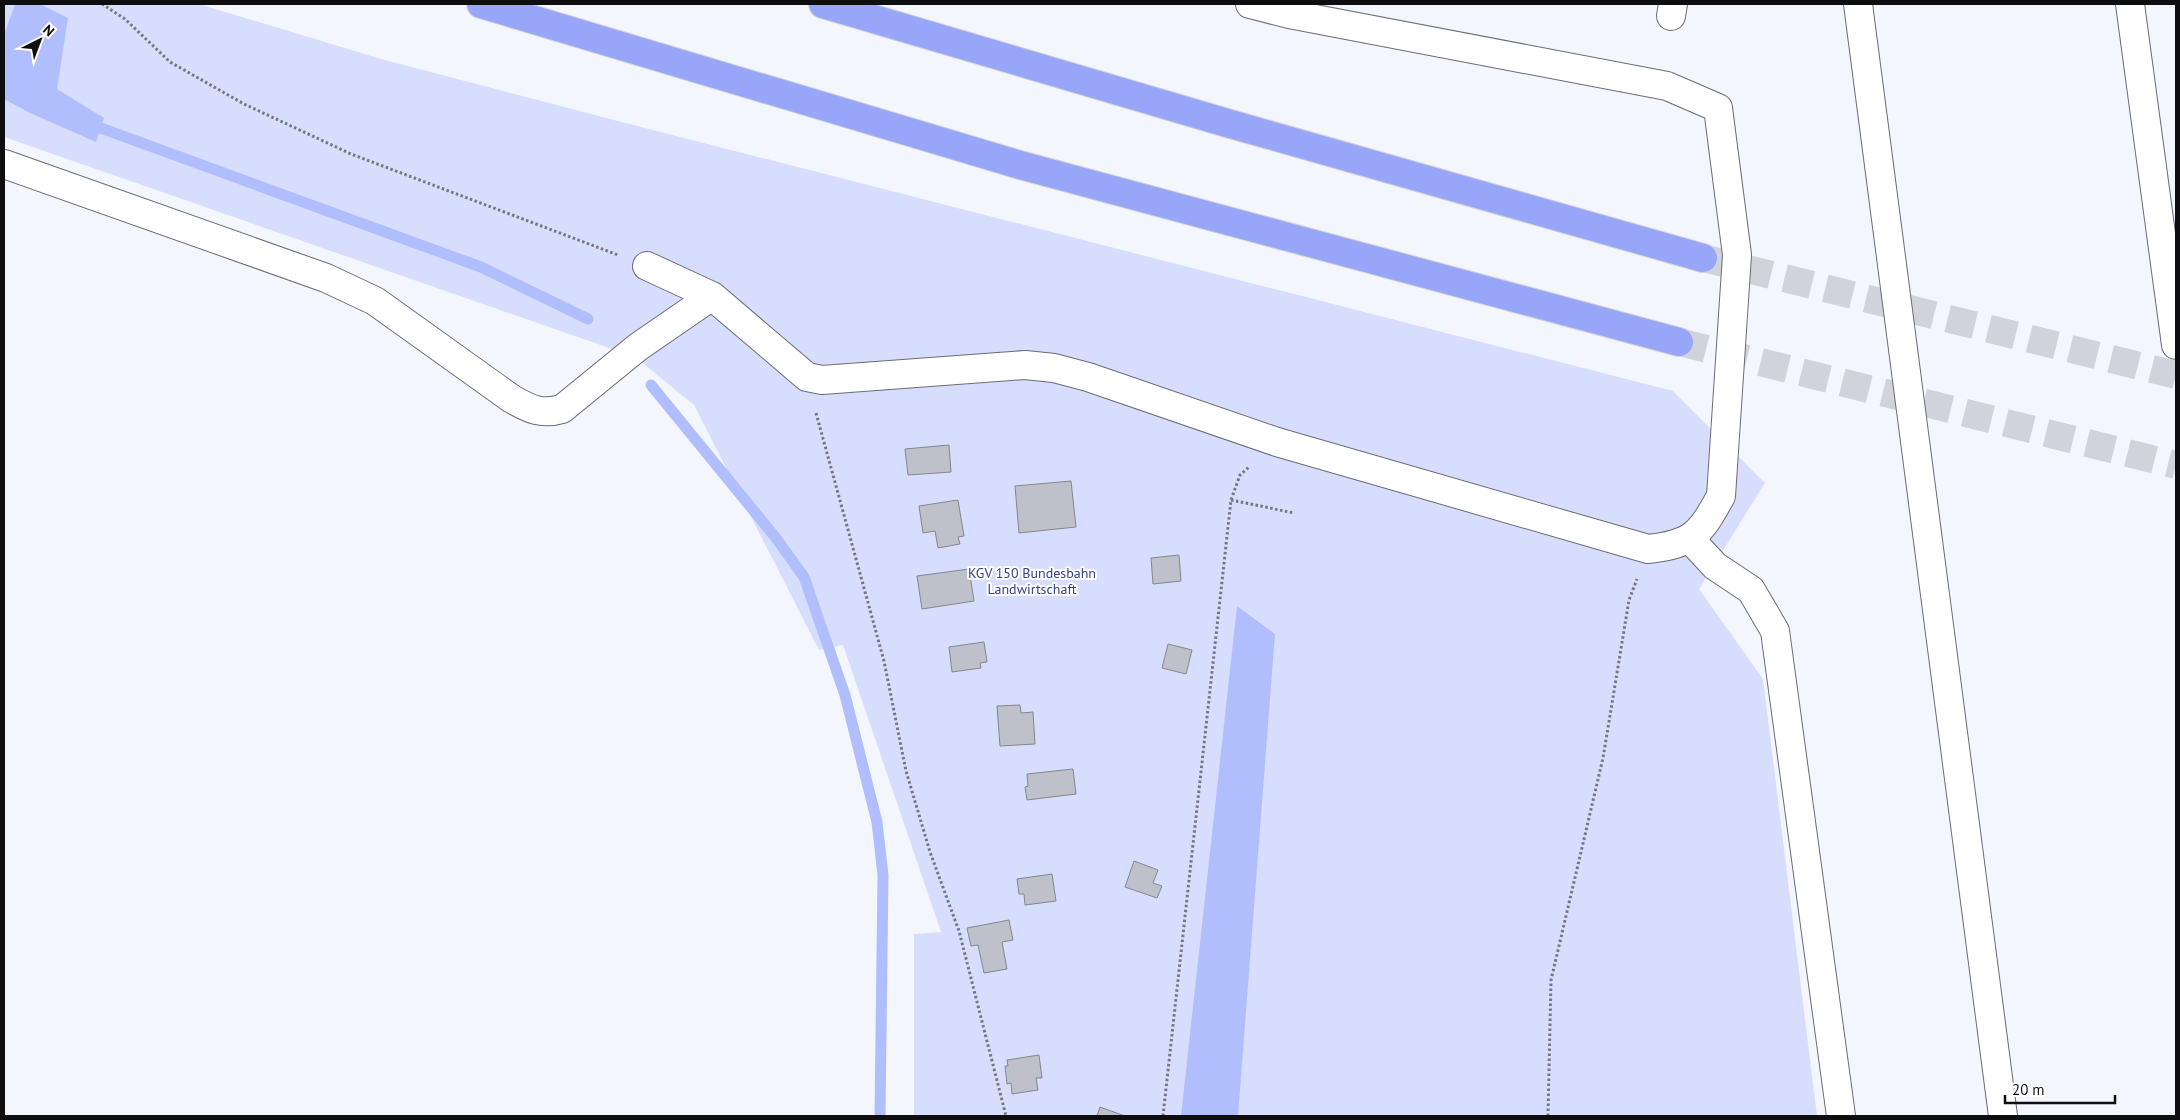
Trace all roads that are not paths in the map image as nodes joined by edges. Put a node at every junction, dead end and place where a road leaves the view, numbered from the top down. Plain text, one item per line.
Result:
1 (482, 4) edge
2 (823, 4) edge
3 (1250, 4) edge
4 (1858, 4) edge
5 (2130, 4) edge
6 (4, 164) edge
7 (1703, 258) tunnel mouth
8 (647, 266) road end
9 (712, 296) junction
10 (1679, 342) tunnel mouth
11 (2176, 345) edge
12 (1690, 539) junction
13 (1841, 1116) edge
14 (2003, 1116) edge

1 - 10 highway
2 - 7 highway
3 - 12 lane
4 - 14 lane
5 - 11 lane
6 - 9 lane
8 - 9 lane
9 - 12 lane
12 - 13 lane

